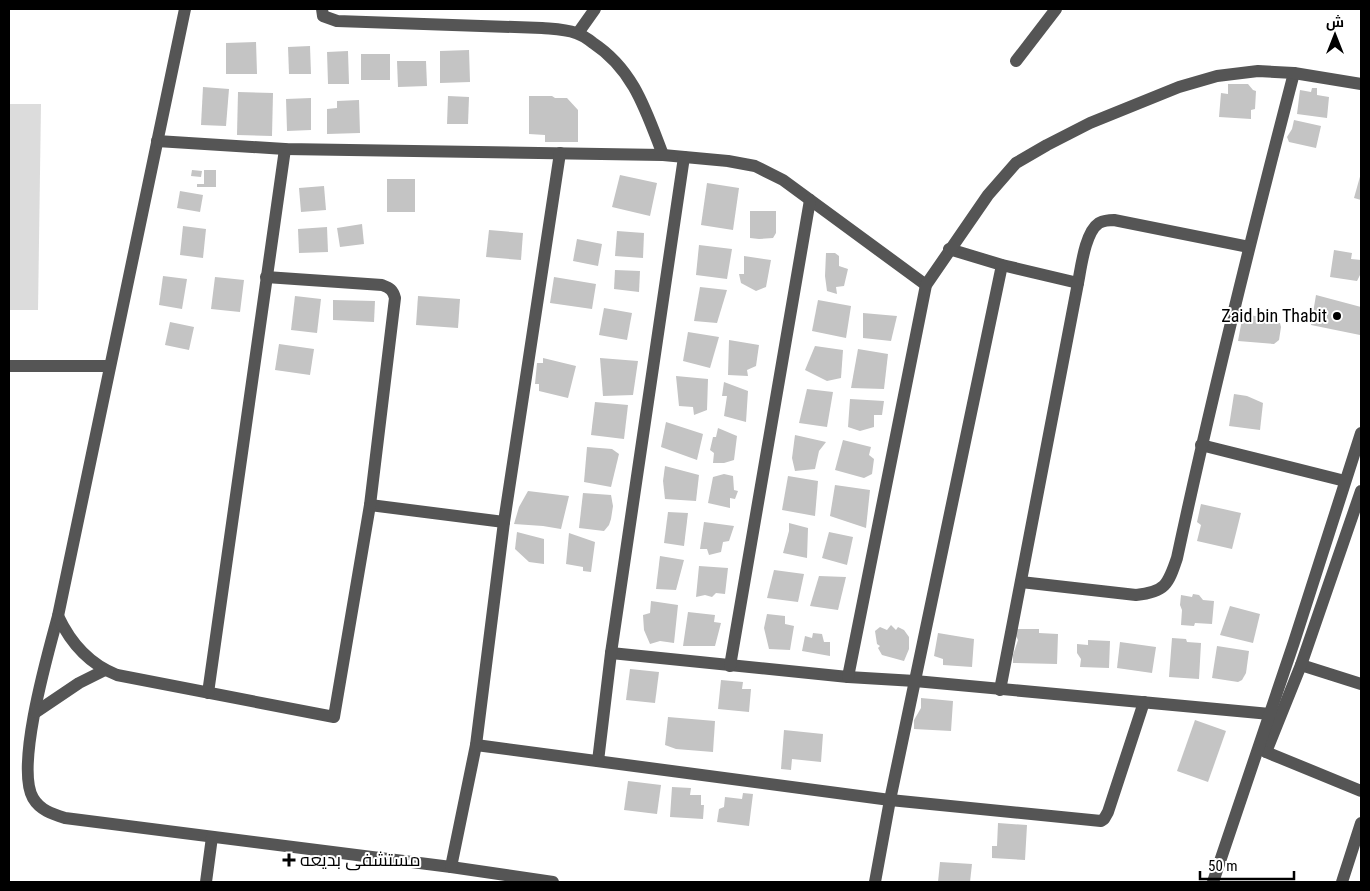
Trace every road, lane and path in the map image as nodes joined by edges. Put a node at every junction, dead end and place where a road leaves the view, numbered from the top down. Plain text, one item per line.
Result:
1 (185, 9) edge
2 (322, 9) edge
3 (595, 9) edge
4 (1056, 9) edge
5 (578, 33) junction
6 (1016, 61) dead end
7 (1294, 73) junction
8 (1361, 84) edge
9 (157, 140) junction
10 (284, 149) junction
11 (560, 153) junction
12 (663, 155) junction
13 (684, 157) junction
14 (810, 200) junction
15 (1249, 247) junction
16 (949, 250) junction
17 (1002, 265) junction
18 (266, 277) junction
19 (1078, 283) junction
20 (926, 285) junction
21 (9, 366) edge
22 (109, 366) junction
23 (1361, 433) edge
24 (1202, 445) junction
25 (1345, 482) junction
26 (1361, 491) edge
27 (370, 505) junction
28 (504, 522) junction
29 (1021, 582) junction
30 (58, 616) junction
31 (611, 653) junction
32 (1301, 665) junction
33 (730, 666) junction
34 (105, 670) junction
35 (848, 677) junction
36 (915, 681) junction
37 (1361, 684) edge
38 (1000, 690) junction
39 (208, 693) junction
40 (1144, 702) junction
41 (36, 712) junction
42 (1270, 714) junction
43 (476, 746) junction
44 (1266, 752) junction
45 (598, 761) junction
46 (1361, 791) edge
47 (890, 800) junction
48 (1361, 823) edge
49 (212, 837) junction
50 (451, 867) junction
51 (206, 882) edge
52 (553, 882) edge
53 (875, 882) edge
54 (1213, 882) edge
55 (1221, 882) edge
56 (1342, 882) edge

1 - 9 street
2 - 5 street
3 - 5 street
4 - 6 street
5 - 12 street
7 - 8 street
7 - 15 street
7 - 16 street
9 - 10 street
9 - 22 street
10 - 11 street
10 - 18 street
11 - 12 street
11 - 28 street
12 - 13 street
13 - 14 street
13 - 31 street
14 - 20 street
14 - 33 street
15 - 19 street
15 - 24 street
16 - 17 street
16 - 20 street
17 - 19 street
17 - 36 street
18 - 27 street
18 - 39 street
19 - 29 street
20 - 35 street
21 - 22 street
22 - 30 street
23 - 25 street
24 - 25 street
24 - 29 street
25 - 42 street
26 - 32 street
27 - 28 street
27 - 39 street
28 - 43 street
29 - 38 street
30 - 34 street
30 - 41 street
31 - 33 street
31 - 45 street
32 - 37 street
32 - 44 street
33 - 35 street
34 - 39 street
34 - 41 street
35 - 36 street
36 - 38 street
36 - 47 street
38 - 40 street
40 - 42 street
40 - 47 street
41 - 49 street
42 - 54 street
43 - 45 street
43 - 50 street
44 - 46 street
44 - 55 street
45 - 47 street
47 - 53 street
48 - 56 street
49 - 50 street
49 - 51 street
50 - 52 street

